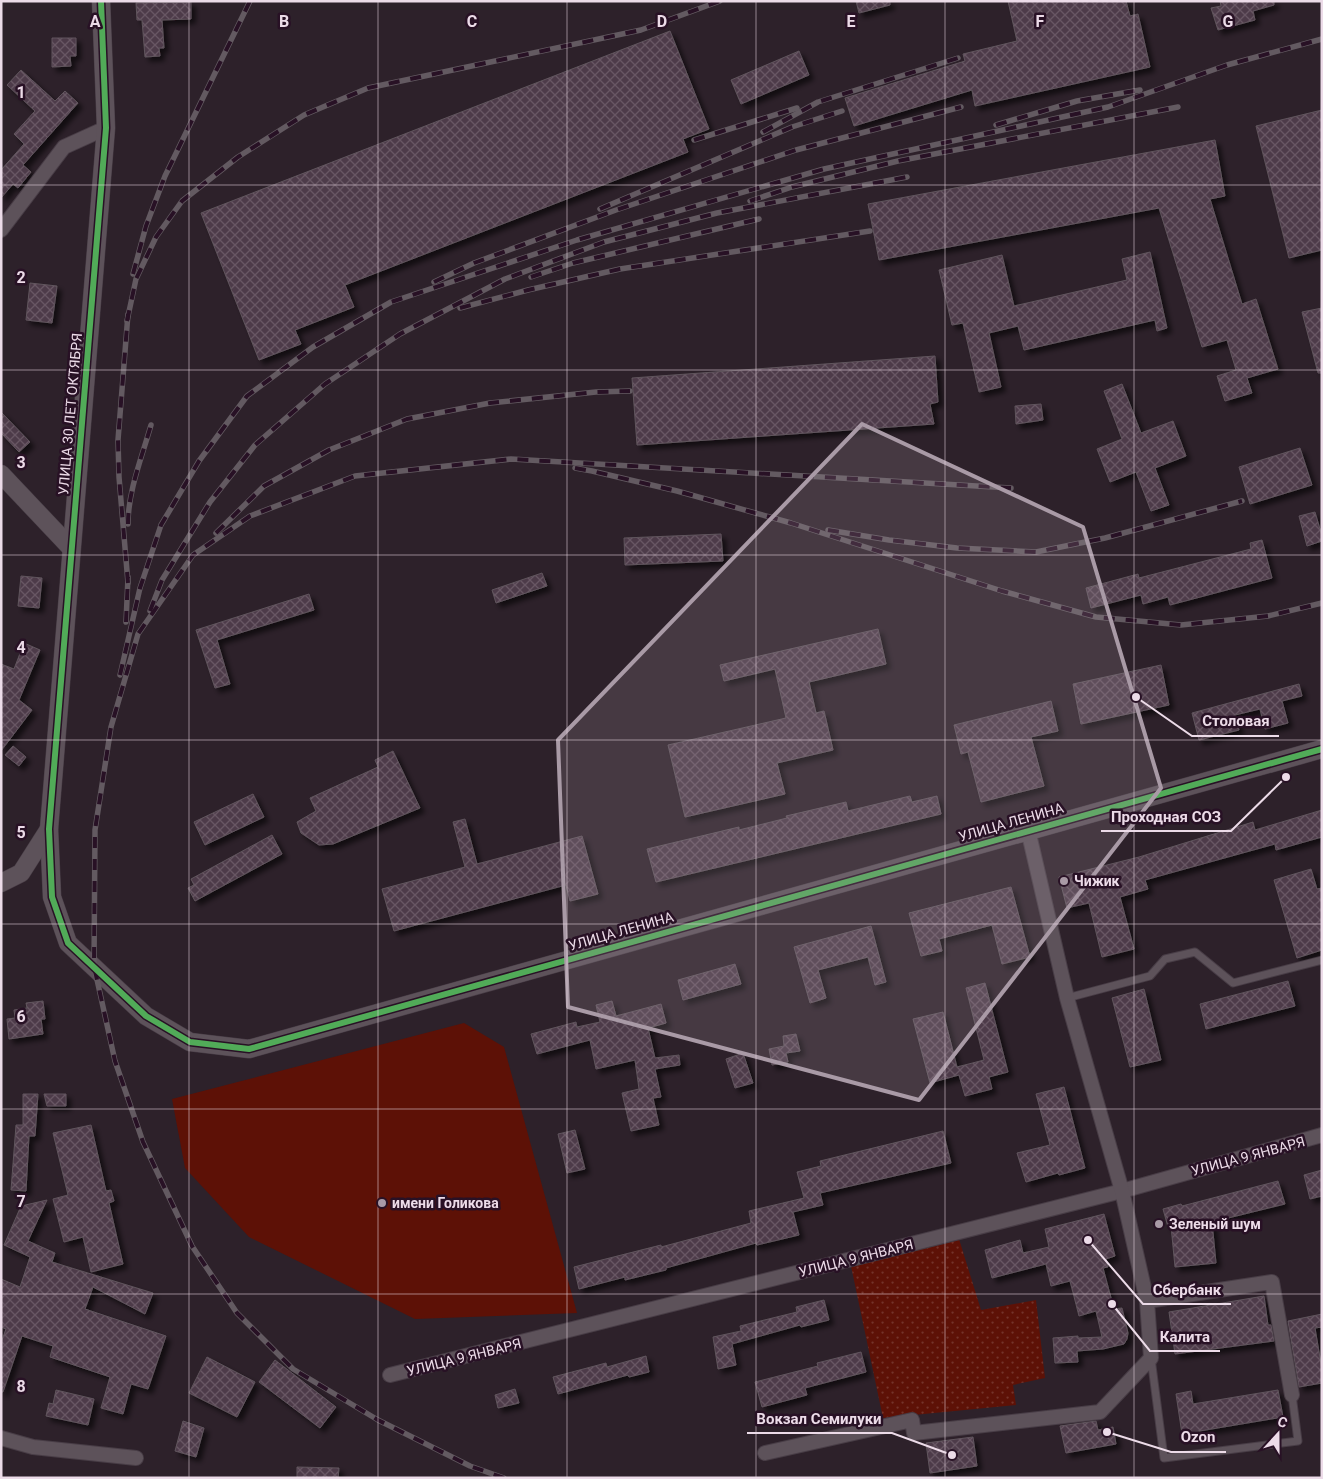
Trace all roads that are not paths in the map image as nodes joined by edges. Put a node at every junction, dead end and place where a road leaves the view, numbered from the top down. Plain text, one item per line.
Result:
1 (101, 1) edge
2 (106, 128) junction
3 (1, 230) edge
4 (1, 474) edge
5 (71, 548) junction
6 (1322, 748) edge
7 (49, 829) junction
8 (1028, 830) junction
9 (1, 883) edge
10 (1322, 960) edge
11 (1067, 998) junction
12 (1322, 1135) edge
13 (1122, 1191) junction
14 (1147, 1301) junction
15 (1151, 1358) junction
16 (390, 1375) dead end
17 (1292, 1395) joint
18 (1, 1438) edge
19 (765, 1453) dead end
20 (136, 1458) dead end

1 - 2 street, УЛИЦА 30 ЛЕТ ОКТЯБРЯ
2 - 3 street
2 - 5 street, УЛИЦА 30 ЛЕТ ОКТЯБРЯ
4 - 5 street
5 - 7 street, УЛИЦА 30 ЛЕТ ОКТЯБРЯ
6 - 8 street, УЛИЦА ЛЕНИНА
7 - 8 street, УЛИЦА ЛЕНИНА
7 - 9 street
8 - 11 street
10 - 11 lane
11 - 13 street
12 - 13 street, УЛИЦА 9 ЯНВАРЯ
13 - 14 street
13 - 16 street, УЛИЦА 9 ЯНВАРЯ
14 - 15 street
14 - 17 street
15 - 17 lane
15 - 19 street
18 - 20 street

